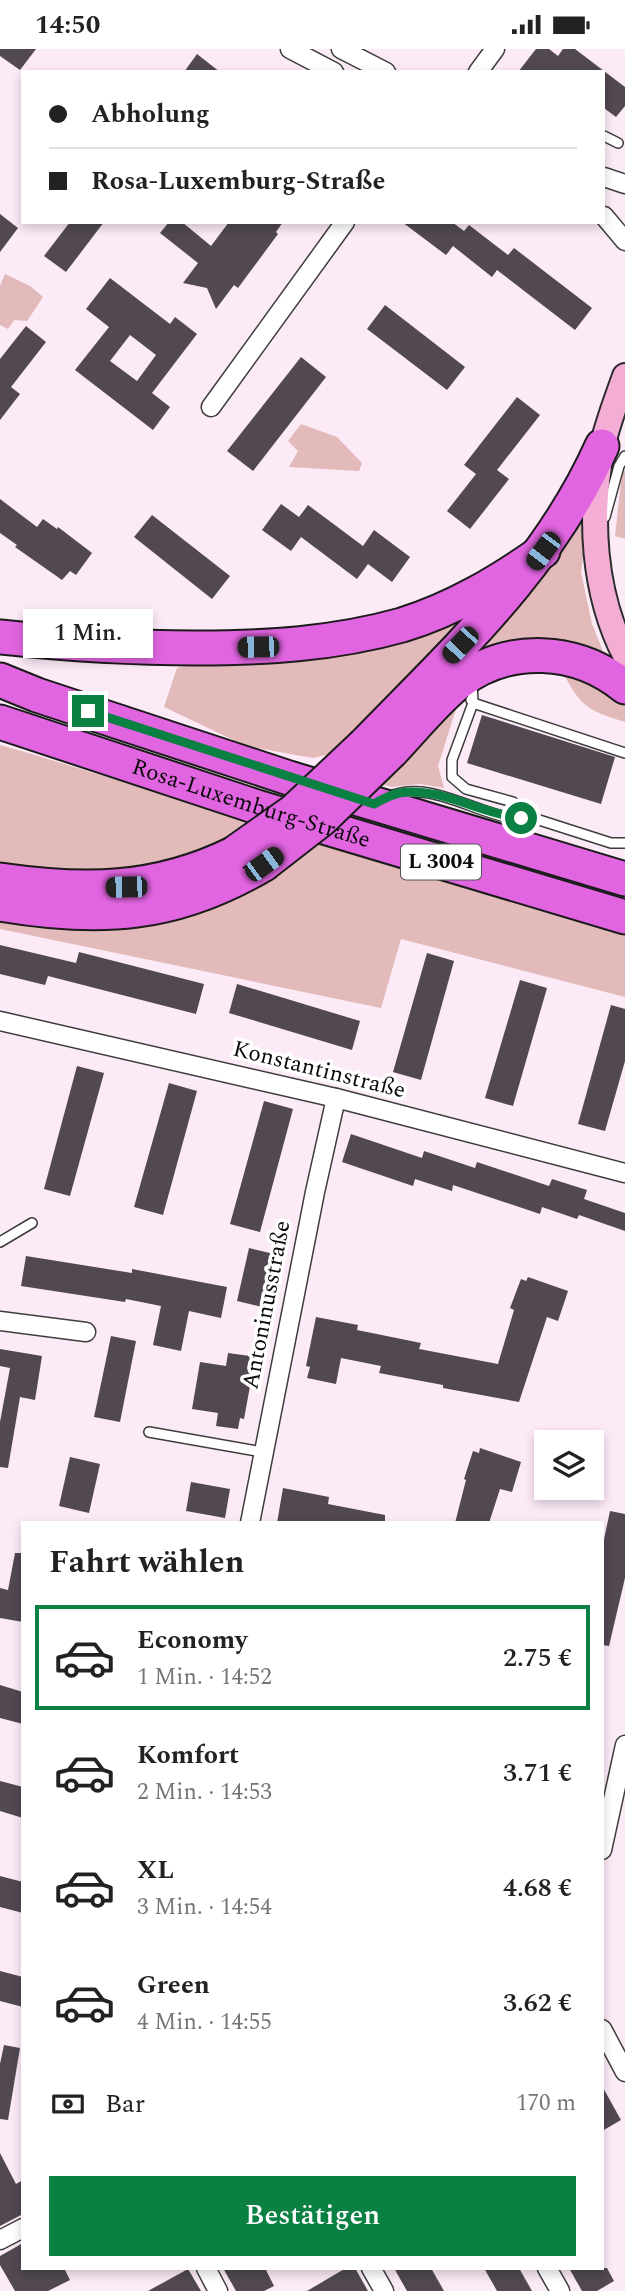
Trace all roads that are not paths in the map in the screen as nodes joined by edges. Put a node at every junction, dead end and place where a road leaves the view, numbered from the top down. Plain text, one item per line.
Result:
1 (290, 49) edge
2 (341, 49) edge
3 (495, 49) edge
4 (330, 70) edge
5 (382, 70) edge
6 (482, 70) edge
7 (605, 136) edge
8 (618, 143) dead end
9 (605, 177) edge
10 (625, 184) edge
11 (344, 224) edge
12 (625, 376) edge
13 (211, 407) dead end
14 (614, 451) edge
15 (543, 551) junction
16 (492, 611) junction
17 (0, 637) edge
18 (625, 654) edge
19 (464, 673) junction
20 (0, 680) edge
21 (625, 687) edge
22 (7, 725) edge
23 (378, 748) junction
24 (625, 753) edge
25 (374, 804) junction
26 (536, 819) junction
27 (625, 843) edge
28 (625, 879) edge
29 (0, 880) edge
30 (0, 904) edge
31 (625, 917) edge
32 (0, 1021) edge
33 (336, 1098) junction
34 (625, 1173) edge
35 (32, 1223) dead end
36 (0, 1242) edge
37 (0, 1321) edge
38 (86, 1332) dead end
39 (149, 1432) dead end
40 (262, 1452) junction
41 (250, 1521) edge
42 (625, 1745) edge
43 (604, 1841) edge
44 (604, 2033) edge
45 (625, 2072) edge
46 (21, 2229) edge
47 (0, 2240) edge
48 (207, 2270) edge
49 (372, 2270) edge
50 (548, 2270) edge
51 (218, 2291) edge
52 (384, 2291) edge
53 (560, 2291) edge

1 - 4 street
2 - 5 street
3 - 6 street
7 - 8 lane
9 - 10 street
11 - 13 street
12 - 14 main road
14 - 15 highway
14 - 18 main road
15 - 16 highway
15 - 17 highway
16 - 19 highway
16 - 19 lane
19 - 21 highway
19 - 23 highway
19 - 24 lane
19 - 26 lane
20 - 25 highway, Rosa-Luxemburg-Straße / L 3004
22 - 31 highway, Rosa-Luxemburg-Straße / L 3004
23 - 29 highway, bridge
23 - 30 highway, bridge
25 - 26 lane
25 - 28 highway, Rosa-Luxemburg-Straße / L 3004
26 - 27 lane
32 - 33 street, Konstantinstraße
33 - 34 street, Konstantinstraße
33 - 40 street, Antoninusstraße
35 - 36 lane
37 - 38 street
39 - 40 lane
40 - 41 street, Antoninusstraße
42 - 43 street
44 - 45 street
46 - 47 street
48 - 51 street
49 - 52 street
50 - 53 street

